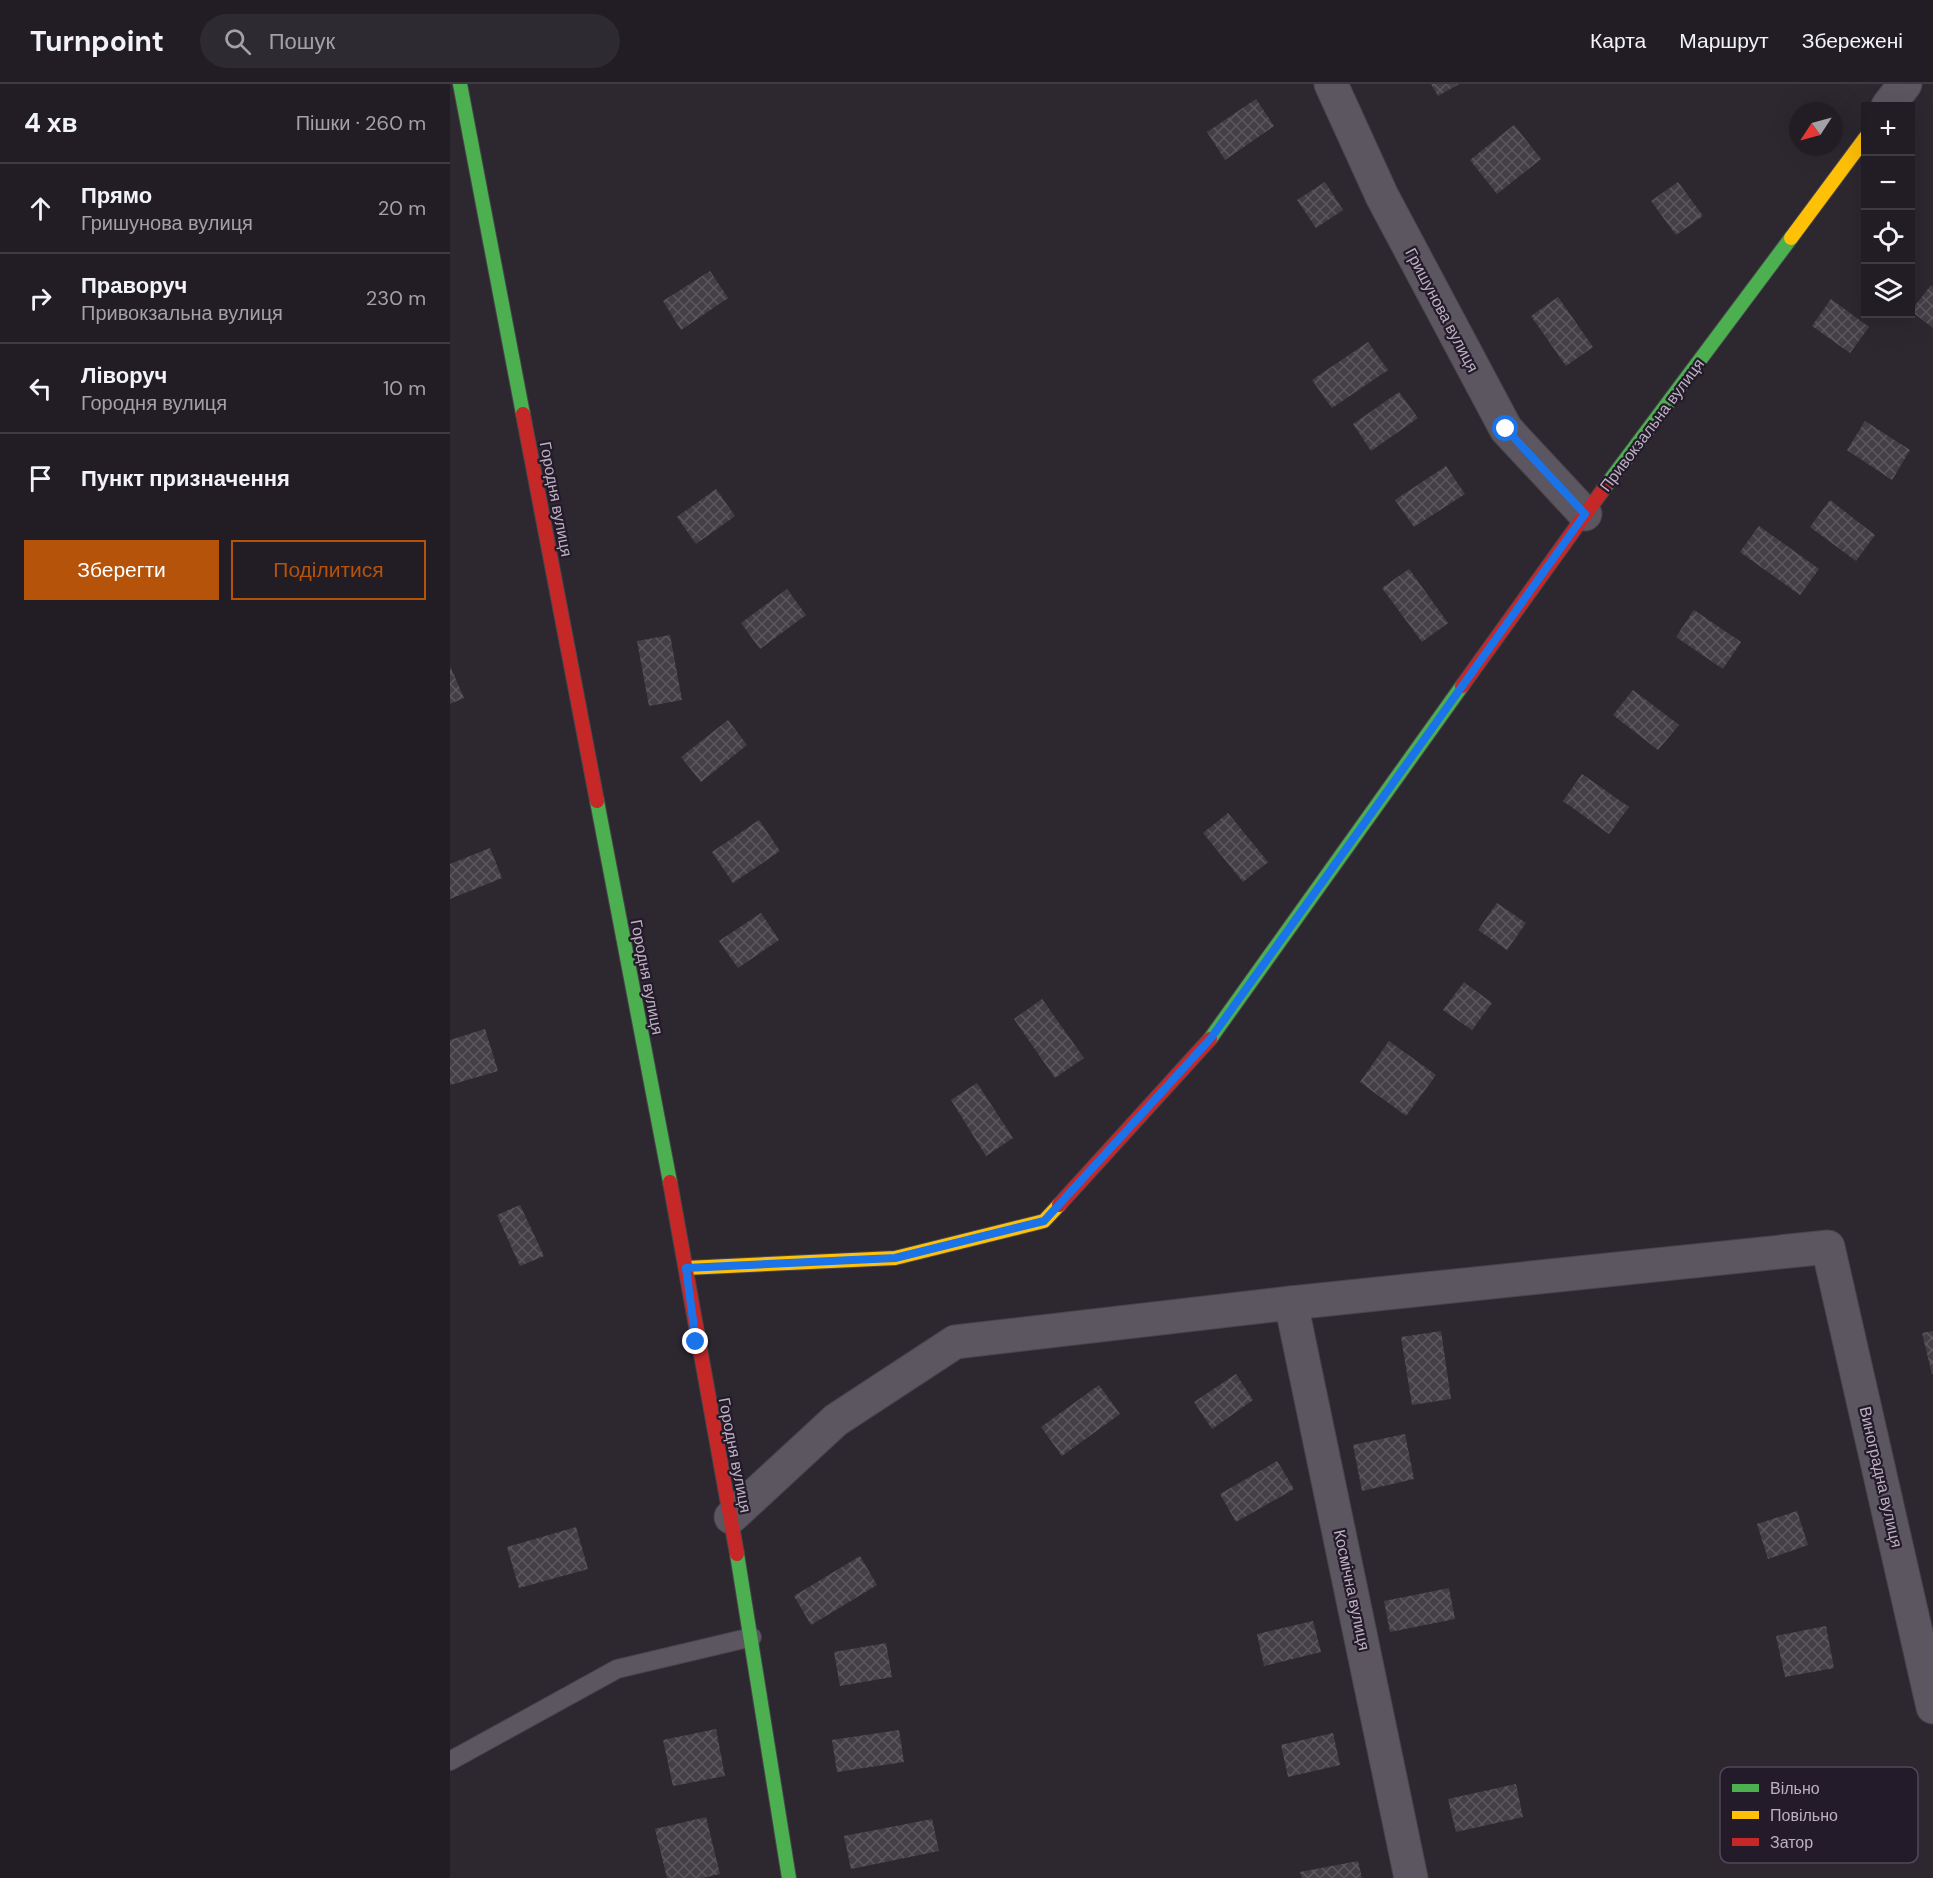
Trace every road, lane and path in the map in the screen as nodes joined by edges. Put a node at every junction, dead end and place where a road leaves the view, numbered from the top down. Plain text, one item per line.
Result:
1 (460, 84) edge
2 (1331, 84) edge
3 (1905, 84) edge
4 (1891, 102) edge
5 (1861, 144) edge
6 (1585, 514) junction
7 (686, 1268) junction
8 (1291, 1303) junction
9 (731, 1517) junction
10 (752, 1637) junction
11 (1933, 1707) edge
12 (450, 1761) edge
13 (789, 1878) edge
14 (1411, 1878) edge

1 - 7 street, Городня вулиця
2 - 6 street, Гришунова вулиця
3 - 4 street
5 - 6 street, Привокзальна вулиця
6 - 7 street, Привокзальна вулиця
7 - 9 street, Городня вулиця
8 - 9 street
8 - 11 street, Виноградна вулиця
8 - 14 street, Космічна вулиця
9 - 10 street, Городня вулиця
10 - 12 lane
10 - 13 street, Городня вулиця

